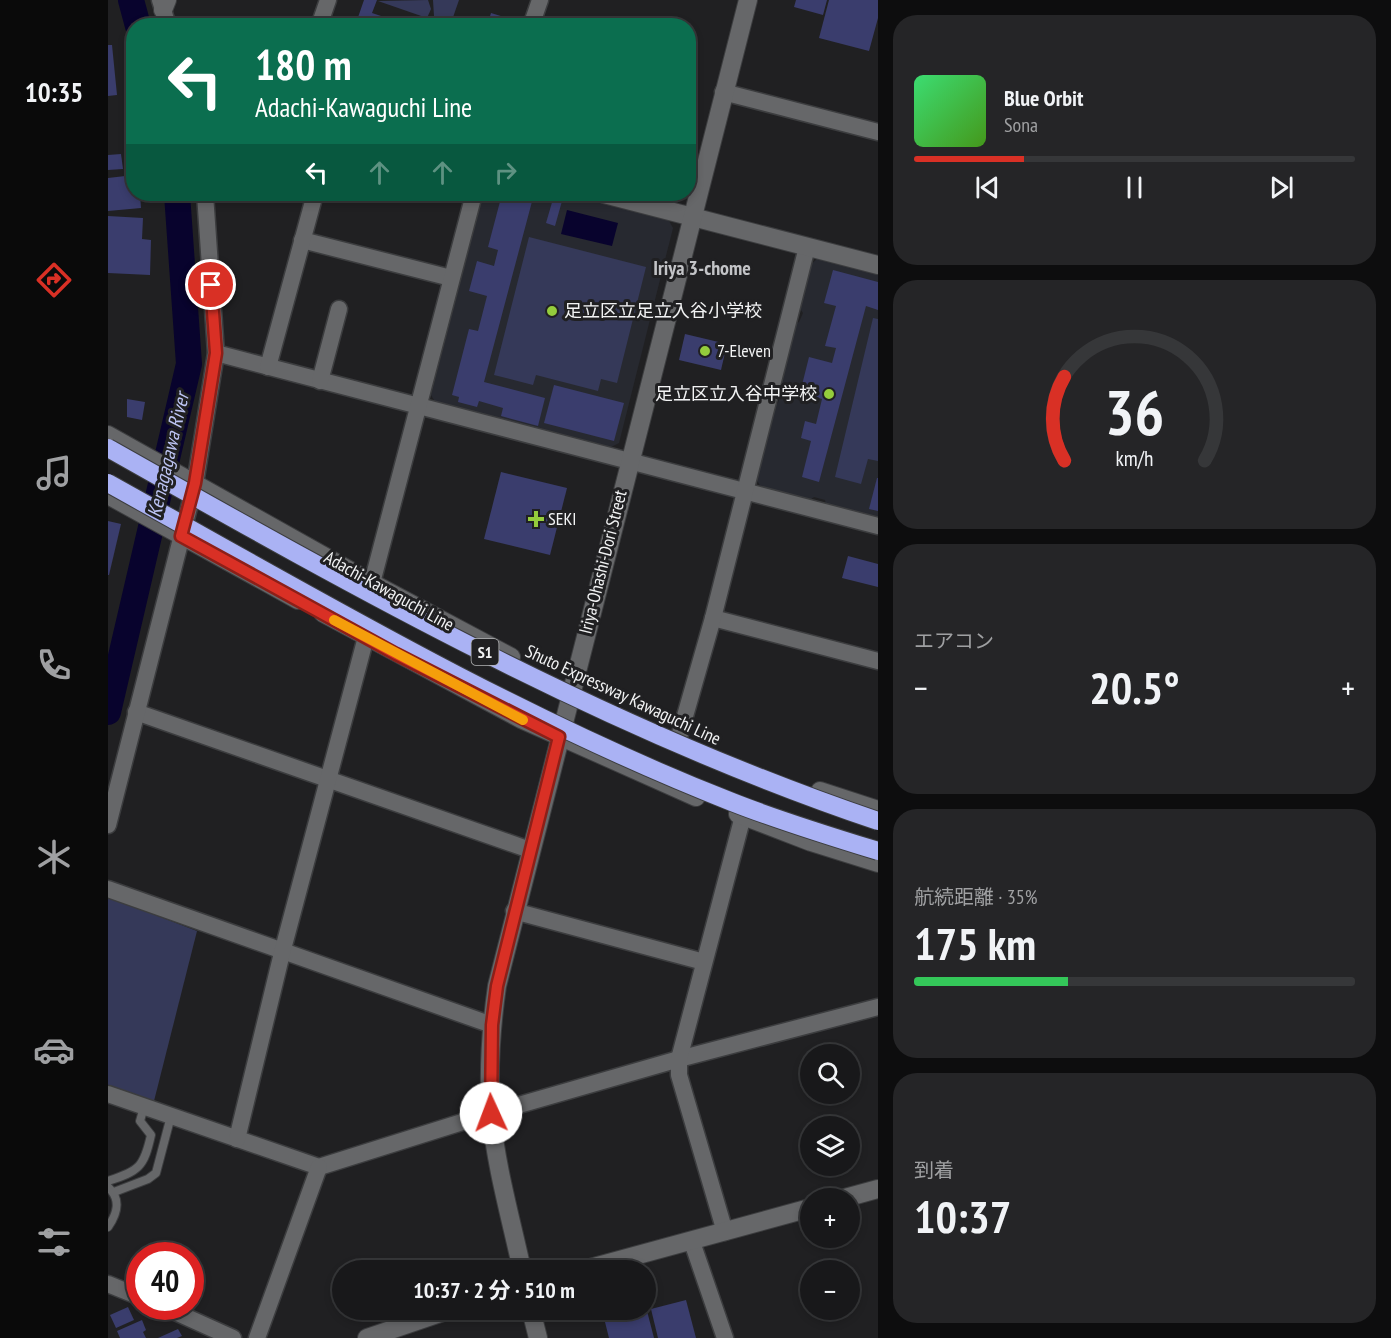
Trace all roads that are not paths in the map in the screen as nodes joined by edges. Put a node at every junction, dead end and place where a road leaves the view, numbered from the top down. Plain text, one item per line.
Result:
1 (328, 0) edge
2 (540, 0) edge
3 (748, 0) edge
4 (322, 18) edge
5 (534, 18) edge
6 (723, 92) junction
7 (878, 132) edge
8 (205, 201) edge
9 (313, 201) edge
10 (472, 201) edge
11 (631, 201) edge
12 (693, 217) junction
13 (303, 240) junction
14 (807, 247) junction
15 (878, 265) edge
16 (451, 278) junction
17 (339, 309) dead end
18 (216, 353) junction
19 (268, 367) junction
20 (320, 381) junction
21 (417, 407) junction
22 (108, 435) edge
23 (108, 448) edge
24 (629, 462) junction
25 (108, 483) edge
26 (195, 483) junction
27 (745, 491) junction
28 (108, 495) edge
29 (878, 526) edge
30 (181, 536) junction
31 (372, 583) junction
32 (304, 592) junction
33 (713, 618) junction
34 (366, 637) junction
35 (878, 661) edge
36 (572, 687) junction
37 (136, 712) junction
38 (559, 737) junction
39 (680, 737) junction
40 (330, 780) junction
41 (878, 810) edge
42 (743, 816) junction
43 (878, 821) edge
44 (108, 825) edge
45 (878, 839) edge
46 (530, 850) junction
47 (878, 851) edge
48 (878, 863) edge
49 (108, 889) edge
50 (514, 911) junction
51 (282, 952) junction
52 (704, 962) junction
53 (878, 1007) edge
54 (492, 1025) junction
55 (679, 1059) junction
56 (108, 1094) edge
57 (144, 1107) junction
58 (491, 1113) junction
59 (171, 1116) junction
60 (237, 1139) junction
61 (319, 1167) junction
62 (108, 1181) edge
63 (878, 1189) edge
64 (111, 1190) edge
65 (860, 1194) edge
66 (800, 1211) edge
67 (108, 1227) edge
68 (724, 1232) junction
69 (692, 1242) junction
70 (520, 1260) edge
71 (622, 1260) edge
72 (108, 1284) edge
73 (126, 1291) edge
74 (193, 1320) edge
75 (420, 1320) edge
76 (534, 1320) edge
77 (232, 1338) edge
78 (257, 1338) edge
79 (367, 1338) edge
80 (538, 1338) edge
81 (725, 1338) edge

1 - 4 street
2 - 5 street
3 - 6 main road, Iriya-Ohashi-Dori Street
6 - 7 street
6 - 12 main road, Iriya-Ohashi-Dori Street
8 - 18 street
9 - 13 street
10 - 16 street
11 - 12 main road
12 - 14 main road
12 - 24 main road, Iriya-Ohashi-Dori Street
13 - 16 street
13 - 19 street
14 - 15 main road
14 - 27 street
16 - 21 street
17 - 20 street
18 - 19 street
18 - 26 street
19 - 20 street
20 - 21 street
21 - 24 street
21 - 31 street
22 - 26 main road, Adachi-Kawaguchi Line
23 - 43 highway, Shuto Expressway Kawaguchi Line / S1, bridge
24 - 27 street
24 - 36 main road, Iriya-Ohashi-Dori Street
25 - 32 highway, S1, bridge
26 - 30 street
26 - 31 main road, Adachi-Kawaguchi Line
27 - 29 street
27 - 33 street
28 - 30 main road
30 - 34 main road
30 - 37 street
31 - 36 main road, Adachi-Kawaguchi Line
32 - 45 highway, bridge
32 - 47 highway, S1, bridge
33 - 35 street
33 - 39 street
34 - 38 main road
34 - 40 street
36 - 38 main road, Iriya-Ohashi-Dori Street
36 - 39 main road, Adachi-Kawaguchi Line
37 - 40 street
37 - 44 street
38 - 42 main road
38 - 46 main road, Iriya-Ohashi-Dori Street
39 - 41 main road, Adachi-Kawaguchi Line
40 - 46 street
40 - 51 street
42 - 48 main road
42 - 52 street
46 - 50 main road, Iriya-Ohashi-Dori Street
49 - 51 street
50 - 52 street
50 - 54 main road, Iriya-Ohashi-Dori Street
51 - 54 street
51 - 60 street
52 - 55 street
53 - 55 street
54 - 58 main road, Iriya-Ohashi-Dori Street
55 - 58 street
55 - 68 street
56 - 57 street
57 - 59 street
57 - 62 lane
58 - 61 street
58 - 70 main road, Iriya-Ohashi-Dori Street
59 - 60 street
59 - 64 lane
60 - 61 street
61 - 78 street
63 - 65 main road
64 - 67 lane
66 - 68 main road
68 - 69 main road
69 - 71 main road
69 - 81 street
72 - 73 street
74 - 77 street
75 - 79 main road
76 - 80 main road

